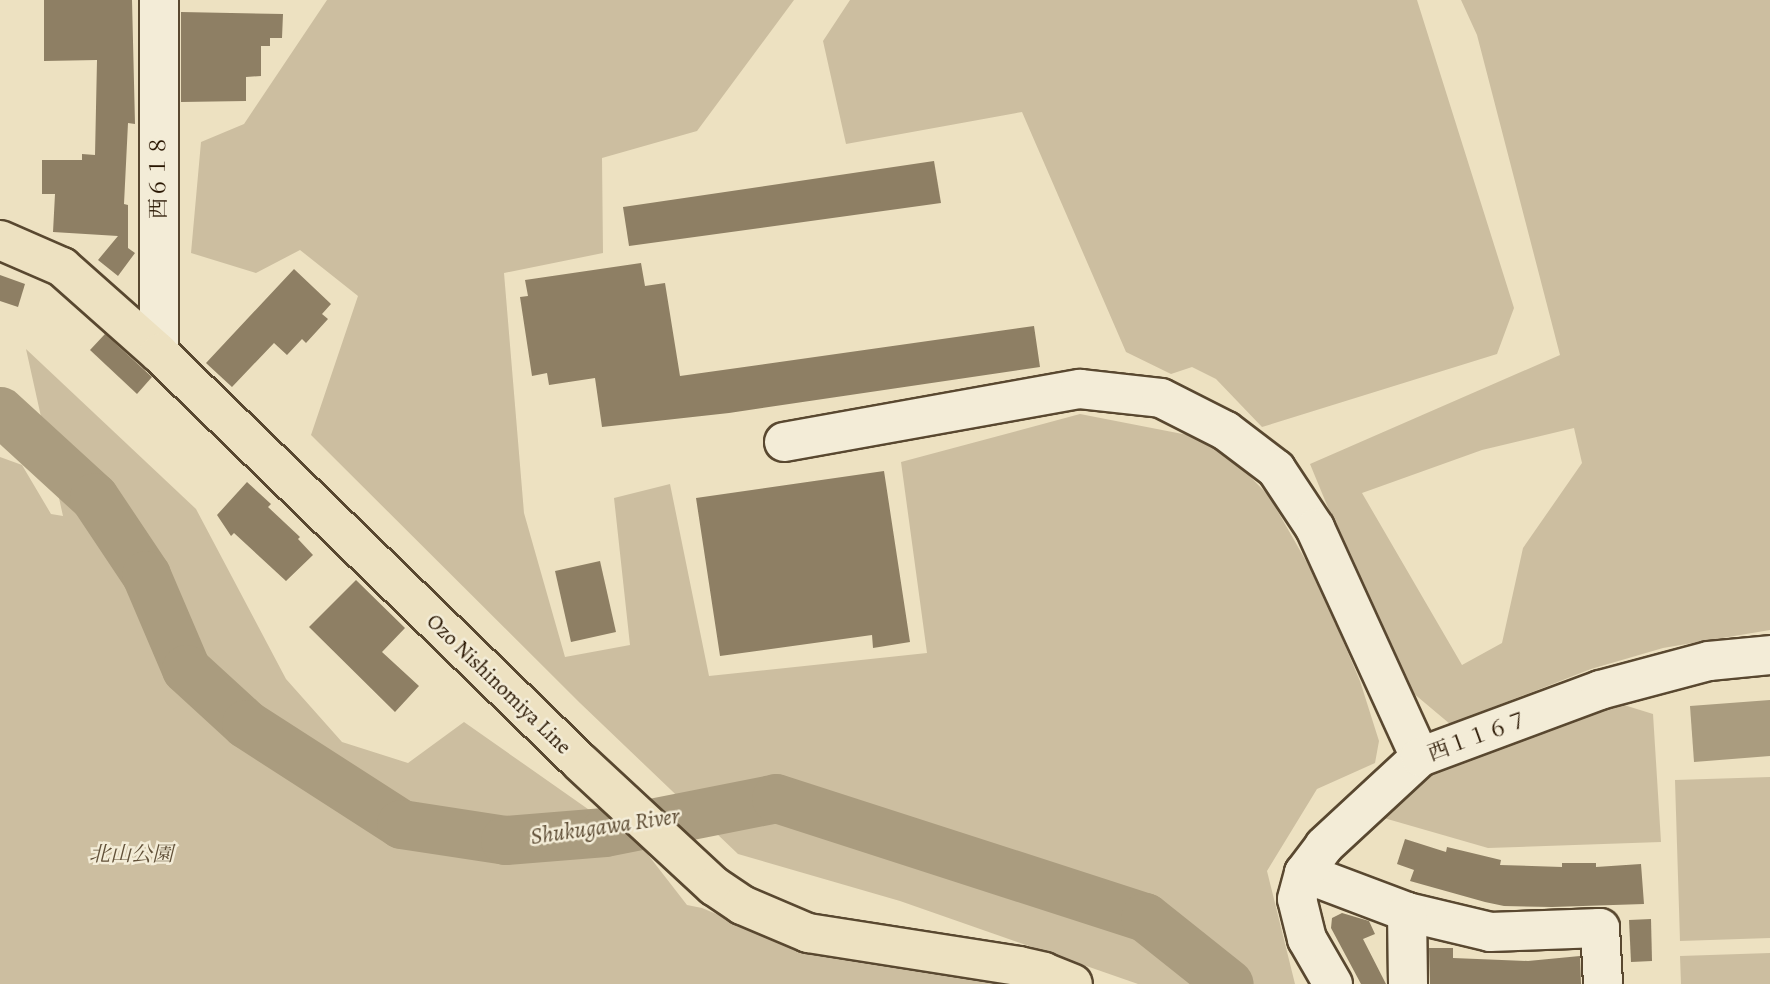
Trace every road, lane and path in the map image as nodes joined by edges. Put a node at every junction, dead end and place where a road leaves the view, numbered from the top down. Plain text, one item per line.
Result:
1 (159, 0) edge
2 (0, 240) edge
3 (159, 354) junction
4 (784, 442) dead end
5 (1770, 655) edge
6 (1420, 757) junction
7 (1304, 873) junction
8 (1407, 912) junction
9 (1073, 984) edge
10 (1333, 984) edge
11 (1408, 984) edge
12 (1604, 984) edge

1 - 3 street, 西６１８
2 - 3 main road, Ozo Nishinomiya Line
3 - 9 main road, Ozo Nishinomiya Line
4 - 6 street
5 - 6 street, 西１１６７
6 - 7 street, 西１１６７
7 - 8 street
7 - 10 street, 西１１６７
8 - 11 street
8 - 12 street

